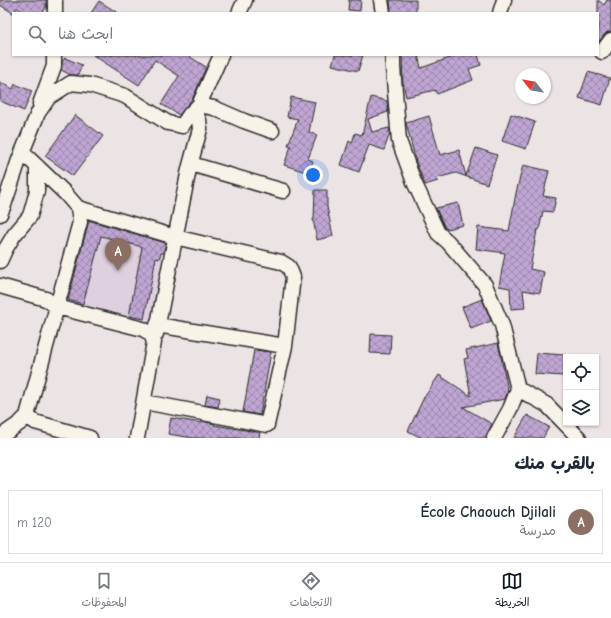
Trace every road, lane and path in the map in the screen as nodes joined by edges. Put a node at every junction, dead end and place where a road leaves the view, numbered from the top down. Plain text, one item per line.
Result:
1 (55, 0) edge
2 (245, 0) edge
3 (381, 0) edge
4 (504, 0) edge
5 (55, 12) edge
6 (239, 12) edge
7 (383, 12) edge
8 (500, 12) edge
9 (611, 40) edge
10 (602, 52) dead end
11 (54, 56) edge
12 (221, 56) edge
13 (393, 56) edge
14 (197, 107) junction
15 (272, 131) dead end
16 (30, 132) junction
17 (22, 152) junction
18 (191, 164) junction
19 (37, 166) junction
20 (283, 191) dead end
21 (78, 208) junction
22 (0, 214) edge
23 (175, 237) junction
24 (0, 261) edge
25 (0, 286) edge
26 (56, 307) junction
27 (157, 325) junction
28 (154, 342) junction
29 (285, 346) junction
30 (518, 389) junction
31 (144, 402) junction
32 (27, 416) junction
33 (0, 437) edge
34 (90, 438) edge
35 (138, 438) edge
36 (494, 438) edge
37 (579, 438) edge

1 - 5 street
2 - 6 street
3 - 7 street
4 - 8 street
9 - 10 street
11 - 16 street
12 - 14 street
13 - 30 street
14 - 15 street
14 - 16 street
14 - 18 street
16 - 17 street
17 - 19 street
17 - 22 street
18 - 20 street
18 - 23 street
19 - 21 street
19 - 24 street
21 - 23 street
21 - 26 street
23 - 27 street
23 - 29 street
25 - 26 street
26 - 28 street
26 - 32 street
27 - 28 street
27 - 29 street
28 - 31 street
29 - 31 street
30 - 36 street
30 - 37 street
31 - 35 street
32 - 33 street
32 - 34 street

